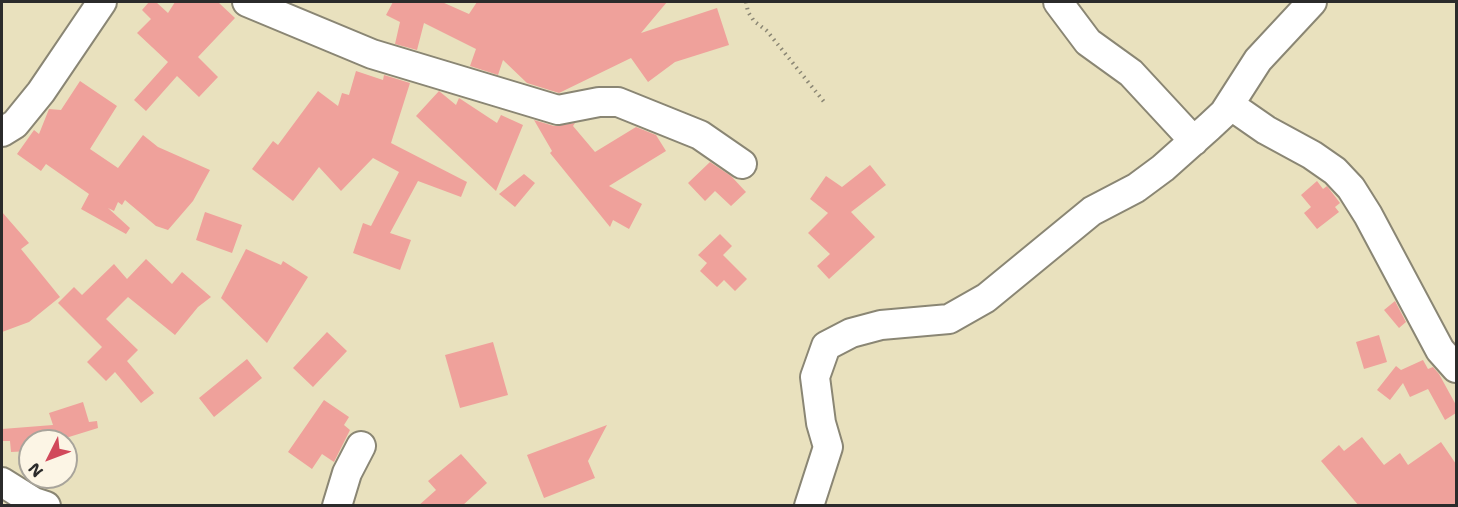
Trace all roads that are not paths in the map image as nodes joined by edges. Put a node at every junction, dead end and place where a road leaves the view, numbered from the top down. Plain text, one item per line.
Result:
1 (102, 2) edge
2 (247, 2) edge
3 (1058, 2) edge
4 (1312, 2) edge
5 (1230, 105) junction
6 (2, 132) edge
7 (1194, 141) junction
8 (742, 164) dead end
9 (1456, 368) edge
10 (361, 446) dead end
11 (2, 482) edge
12 (46, 506) edge
13 (337, 506) edge
14 (809, 506) edge

1 - 6 street
2 - 8 street
3 - 7 street
4 - 5 street
5 - 7 street
5 - 9 street
7 - 14 street
10 - 13 street
11 - 12 street

